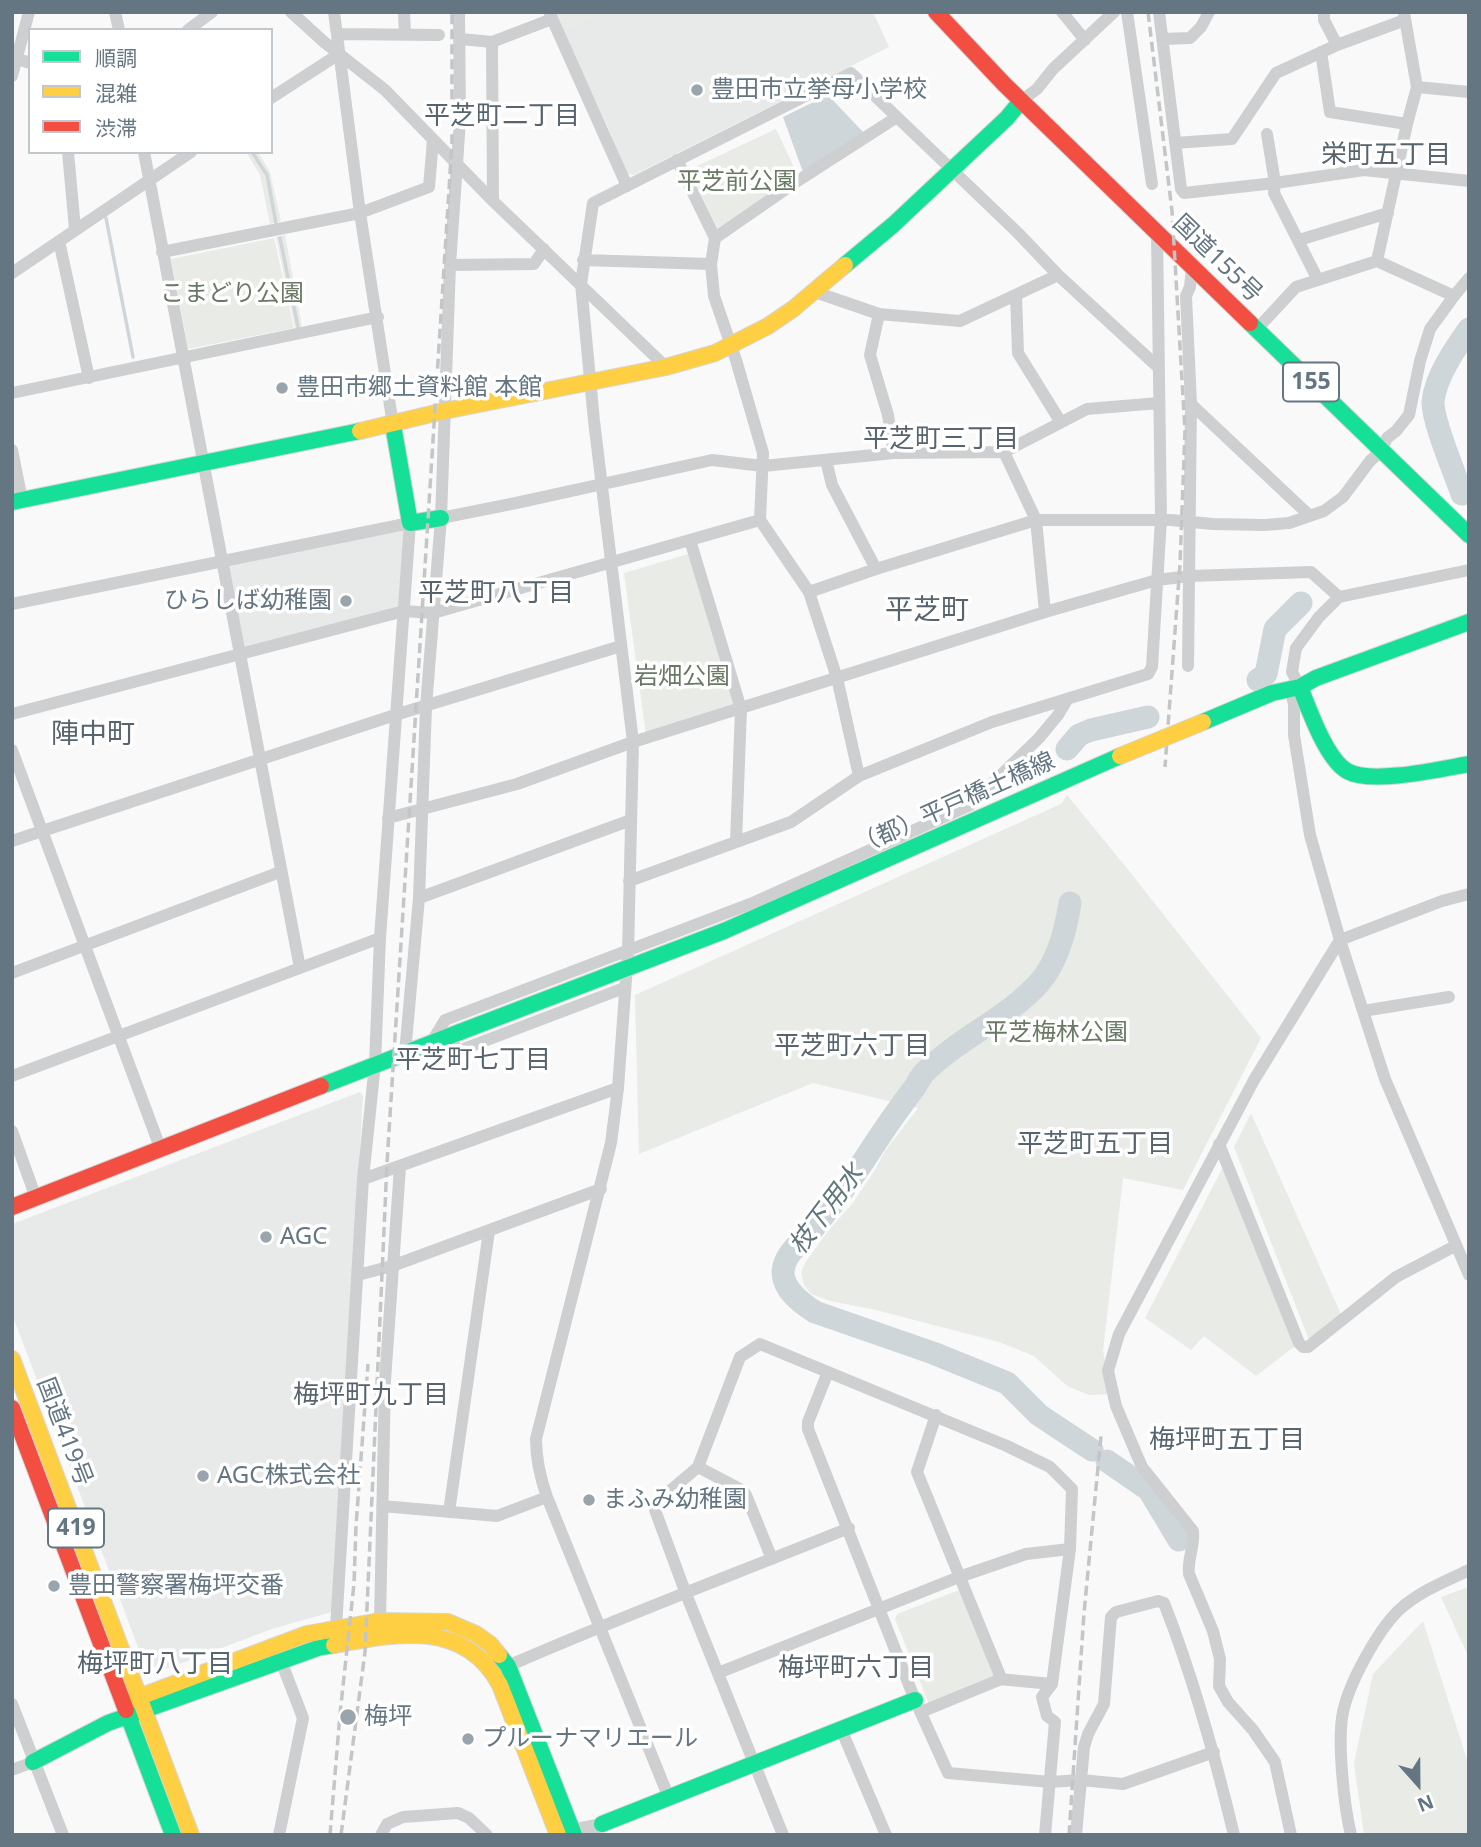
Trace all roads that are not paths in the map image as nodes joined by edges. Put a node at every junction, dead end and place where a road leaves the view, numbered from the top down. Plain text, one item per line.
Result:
1 (29, 12) edge
2 (212, 12) edge
3 (291, 12) edge
4 (334, 12) edge
5 (404, 12) edge
6 (459, 12) edge
7 (936, 12) edge
8 (1062, 12) edge
9 (1114, 12) edge
10 (1127, 12) edge
11 (1159, 12) edge
12 (1209, 12) edge
13 (1324, 12) edge
14 (551, 15) edge
15 (1404, 16) edge
16 (191, 28) edge
17 (337, 34) junction
18 (405, 34) junction
19 (439, 36) dead end
20 (461, 39) junction
21 (1163, 39) junction
22 (1085, 40) junction
23 (492, 42) junction
24 (1337, 45) junction
25 (1321, 52) junction
26 (339, 54) junction
27 (15, 58) junction
28 (28, 62) edge
29 (12, 76) edge
30 (1417, 87) junction
31 (1469, 92) edge
32 (273, 96) edge
33 (1021, 101) junction
34 (897, 117) junction
35 (1407, 124) junction
36 (1267, 134) dead end
37 (433, 139) junction
38 (1175, 143) junction
39 (68, 154) edge
40 (144, 154) edge
41 (188, 154) edge
42 (677, 159) junction
43 (457, 163) junction
44 (952, 169) junction
45 (1397, 173) junction
46 (1469, 181) edge
47 (149, 182) junction
48 (1275, 183) junction
49 (1152, 184) dead end
50 (626, 186) junction
51 (493, 201) junction
52 (360, 212) junction
53 (1388, 213) junction
54 (75, 229) junction
55 (1157, 232) junction
56 (715, 239) junction
57 (1299, 240) junction
58 (60, 241) junction
59 (544, 249) junction
60 (162, 252) junction
61 (583, 260) junction
62 (1377, 261) junction
63 (711, 264) junction
64 (450, 265) junction
65 (1192, 268) junction
66 (12, 272) edge
67 (1058, 275) junction
68 (1469, 278) edge
69 (1318, 281) junction
70 (581, 284) junction
71 (815, 292) junction
72 (1016, 295) junction
73 (1454, 296) junction
74 (879, 314) junction
75 (378, 317) junction
76 (1256, 329) junction
77 (731, 346) junction
78 (182, 359) junction
79 (666, 368) junction
80 (1158, 368) junction
81 (89, 378) junction
82 (590, 384) junction
83 (12, 393) edge
84 (1159, 403) junction
85 (1191, 404) junction
86 (443, 411) junction
87 (1060, 421) junction
88 (393, 425) junction
89 (12, 450) edge
90 (1381, 451) junction
91 (1004, 452) junction
92 (894, 453) junction
93 (826, 460) junction
94 (202, 462) junction
95 (763, 466) junction
96 (602, 484) junction
97 (17, 501) edge
98 (1310, 516) junction
99 (441, 518) junction
100 (1161, 519) junction
101 (760, 520) junction
102 (1036, 520) junction
103 (1189, 520) junction
104 (410, 523) junction
105 (1469, 535) edge
106 (690, 540) junction
107 (221, 562) junction
108 (611, 563) junction
109 (876, 569) junction
110 (1469, 570) edge
111 (1190, 576) junction
112 (1157, 580) junction
113 (809, 592) junction
114 (1339, 597) junction
115 (12, 604) edge
116 (404, 611) junction
117 (1045, 612) junction
118 (433, 613) junction
119 (1469, 622) edge
120 (621, 646) junction
121 (239, 653) junction
122 (1188, 666) dead end
123 (837, 678) junction
124 (1295, 688) junction
125 (1067, 700) junction
126 (426, 708) junction
127 (741, 709) junction
128 (12, 714) edge
129 (395, 715) junction
130 (633, 742) junction
131 (12, 750) edge
132 (260, 760) junction
133 (1469, 764) edge
134 (859, 776) junction
135 (423, 809) junction
136 (388, 818) junction
137 (631, 820) junction
138 (43, 831) junction
139 (12, 841) edge
140 (736, 842) junction
141 (280, 872) junction
142 (629, 881) junction
143 (1469, 894) edge
144 (419, 898) junction
145 (380, 938) junction
146 (1340, 940) junction
147 (86, 945) junction
148 (628, 951) junction
149 (300, 968) junction
150 (12, 974) edge
151 (624, 988) junction
152 (1449, 997) dead end
153 (1363, 1010) junction
154 (454, 1034) junction
155 (118, 1036) junction
156 (431, 1043) junction
157 (405, 1053) junction
158 (375, 1064) junction
159 (12, 1076) edge
160 (618, 1088) junction
161 (12, 1131) edge
162 (1219, 1144) junction
163 (161, 1150) junction
164 (400, 1167) junction
165 (363, 1179) junction
166 (601, 1189) junction
167 (36, 1198) junction
168 (12, 1207) edge
169 (489, 1231) junction
170 (1455, 1246) junction
171 (392, 1266) junction
172 (358, 1275) junction
173 (1469, 1275) edge
174 (12, 1359) edge
175 (828, 1371) junction
176 (12, 1408) edge
177 (936, 1415) junction
178 (15, 1424) edge
179 (698, 1467) junction
180 (547, 1497) junction
181 (382, 1506) junction
182 (449, 1512) junction
183 (849, 1528) junction
184 (1070, 1549) junction
185 (772, 1559) junction
186 (1469, 1570) edge
187 (959, 1577) junction
188 (686, 1594) junction
189 (880, 1609) junction
190 (380, 1621) junction
191 (598, 1626) junction
192 (336, 1628) junction
193 (281, 1661) junction
194 (508, 1666) junction
195 (718, 1673) junction
196 (999, 1679) junction
197 (1052, 1685) junction
198 (1219, 1686) junction
199 (1196, 1692) junction
200 (12, 1704) edge
201 (142, 1704) junction
202 (918, 1706) junction
203 (126, 1710) junction
204 (841, 1729) junction
205 (1214, 1752) junction
206 (33, 1762) junction
207 (755, 1763) junction
208 (12, 1770) edge
209 (1081, 1780) junction
210 (1050, 1782) junction
211 (669, 1798) junction
212 (602, 1824) joint
213 (567, 1833) edge
214 (63, 1835) edge
215 (173, 1835) edge
216 (191, 1835) edge
217 (279, 1835) edge
218 (381, 1835) edge
219 (487, 1835) edge
220 (783, 1835) edge
221 (886, 1835) edge
222 (1045, 1835) edge
223 (1076, 1835) edge
224 (1234, 1835) edge
225 (1291, 1835) edge
226 (1351, 1835) edge

1 - 27 street
2 - 16 street
3 - 26 street
4 - 17 street
5 - 18 street
6 - 20 street
7 - 33 main road, 国道155号 / 155
8 - 22 street
9 - 22 street
10 - 49 street
11 - 21 street
12 - 21 street
13 - 24 street
14 - 23 street
14 - 50 street
15 - 24 street
15 - 30 street
17 - 18 street
17 - 26 street
18 - 19 street
20 - 23 street
20 - 43 street
21 - 38 street
22 - 33 street
23 - 51 street
24 - 25 street
25 - 35 street
25 - 38 street
26 - 32 street
26 - 37 street
26 - 52 street
27 - 28 street
27 - 29 street
30 - 31 street
30 - 35 street
33 - 44 main road
33 - 55 main road, 国道155号 / 155
34 - 42 street
34 - 44 street
34 - 56 street
35 - 45 street
36 - 48 street
37 - 43 street
37 - 52 street
38 - 48 street
39 - 54 street
40 - 47 street
41 - 47 street
42 - 50 street
42 - 56 street
43 - 51 street
43 - 64 street
44 - 67 street
44 - 71 main road
45 - 46 street
45 - 48 street
45 - 53 street
47 - 54 street
47 - 60 street
48 - 57 street
50 - 61 street
51 - 59 street
52 - 60 street
52 - 75 street
53 - 57 street
53 - 62 street
54 - 58 street
55 - 65 main road, 国道155号 / 155
55 - 80 street
56 - 63 street
57 - 69 street
58 - 66 street
58 - 81 street
59 - 64 street
59 - 70 street
60 - 78 street
61 - 63 street
61 - 70 street
62 - 69 street
62 - 73 street
63 - 77 street
64 - 86 street
65 - 76 main road, 国道155号 / 155
65 - 85 street
67 - 72 street
67 - 80 street
68 - 73 street
69 - 76 street
70 - 79 street
70 - 82 street
71 - 74 street
71 - 77 main road
72 - 74 street
72 - 87 street
73 - 90 street
74 - 92 street
75 - 78 street
75 - 88 street
76 - 90 main road, 国道155号 / 155
77 - 79 main road
77 - 95 street
78 - 81 street
78 - 94 street
79 - 82 main road
80 - 84 street
81 - 83 street
82 - 86 main road
82 - 96 street
84 - 87 street
84 - 100 street
85 - 98 street
85 - 103 street
86 - 88 main road
86 - 99 street
87 - 91 street
88 - 94 main road
88 - 104 main road
89 - 97 street
90 - 98 street
90 - 105 main road, 国道155号 / 155
91 - 92 street
91 - 102 street
92 - 93 street
93 - 95 street
93 - 109 street
94 - 97 main road
94 - 107 street
95 - 96 street
95 - 101 street
96 - 99 street
96 - 108 street
98 - 103 street
99 - 104 main road
99 - 118 street
100 - 102 street
100 - 103 street
100 - 112 street
101 - 106 street
101 - 113 street
102 - 109 street
102 - 117 street
103 - 111 street
104 - 107 street
104 - 116 street
106 - 108 street
106 - 127 street
107 - 115 street
107 - 121 street
108 - 118 street
108 - 120 street
109 - 113 street
110 - 114 street
111 - 112 street
111 - 114 street
111 - 122 street
112 - 117 street
112 - 125 street
113 - 123 street
114 - 124 street
116 - 118 street
116 - 121 street
116 - 129 street
117 - 123 street
118 - 126 street
119 - 124 main road, （都）平戸橋土橋線
120 - 126 street
120 - 130 street
121 - 128 street
121 - 132 street
123 - 127 street
123 - 134 street
124 - 133 main road
124 - 146 street
124 - 154 main road, （都）平戸橋土橋線, bridge
125 - 134 street
125 - 148 street
126 - 129 street
126 - 135 street
127 - 130 street
127 - 140 street
129 - 132 street
129 - 136 street
130 - 135 street
130 - 137 street
131 - 138 street
132 - 138 street
132 - 141 street
134 - 140 street
135 - 136 street
135 - 144 street
136 - 145 street
137 - 142 street
137 - 144 street
138 - 139 street
138 - 147 street
140 - 142 street
141 - 147 street
141 - 149 street
142 - 148 street
143 - 146 street
144 - 157 street
145 - 149 street
145 - 158 street
146 - 153 street
146 - 162 street
147 - 150 street
147 - 155 street
148 - 151 street
148 - 156 street
149 - 155 street
151 - 154 street
151 - 160 street
152 - 153 street
153 - 170 street
154 - 156 main road, （都）平戸橋土橋線
155 - 159 street
155 - 163 street
156 - 157 main road, （都）平戸橋土橋線
157 - 158 main road, （都）平戸橋土橋線
158 - 163 main road, （都）平戸橋土橋線
158 - 165 street
160 - 164 street
160 - 166 street
161 - 167 street
162 - 170 street
162 - 198 street
163 - 167 main road, （都）平戸橋土橋線
164 - 165 street
164 - 171 street
165 - 172 street
166 - 169 street
166 - 180 street
167 - 168 main road, （都）平戸橋土橋線
169 - 171 street
169 - 182 street
170 - 173 street
171 - 172 street
171 - 181 street
172 - 192 street
174 - 201 main road, 国道419号 / 419
175 - 177 street
175 - 179 street
175 - 183 street
176 - 178 main road, 国道419号 / 419
177 - 184 street
177 - 187 street
178 - 203 main road, 国道419号 / 419
179 - 185 street
179 - 188 street
180 - 182 street
180 - 191 street
181 - 182 street
181 - 190 street
183 - 185 street
183 - 189 street
184 - 187 street
184 - 197 street
185 - 188 street
186 - 226 street
187 - 189 street
187 - 196 street
188 - 191 street
188 - 195 street
189 - 195 street
189 - 202 street
190 - 192 main road
190 - 194 main road
191 - 194 street
191 - 211 street
192 - 201 main road
193 - 201 main road
193 - 213 main road
193 - 217 street
194 - 213 main road
195 - 207 street
196 - 197 street
196 - 202 street
197 - 210 street
198 - 199 street
198 - 225 street
199 - 205 street
199 - 209 street
200 - 206 street
201 - 203 main road
201 - 216 main road, 国道419号 / 419
202 - 204 main road
202 - 210 street
203 - 206 main road
203 - 215 main road, 国道419号 / 419
204 - 207 main road
204 - 221 street
205 - 209 street
205 - 224 street
206 - 208 street
206 - 214 street
207 - 211 main road
207 - 220 street
209 - 210 street
209 - 223 street
210 - 222 street
211 - 212 main road
212 - 213 street
218 - 219 street

